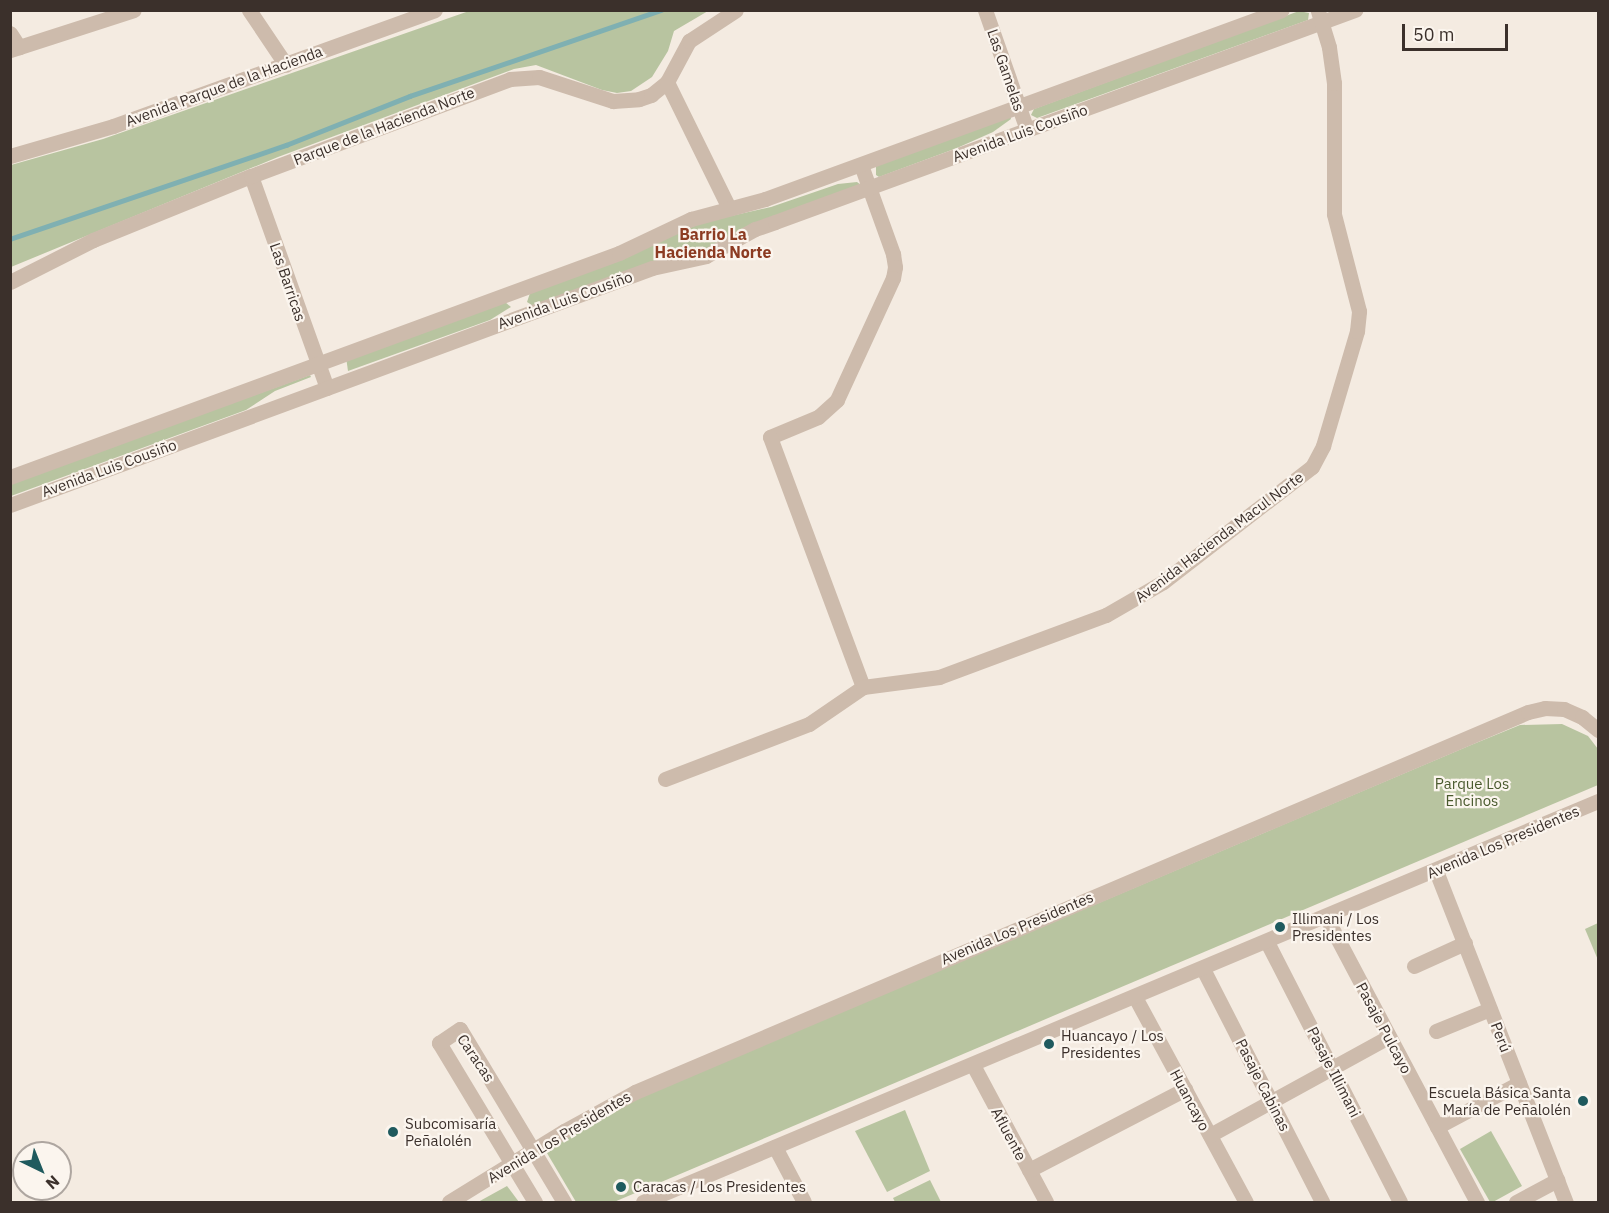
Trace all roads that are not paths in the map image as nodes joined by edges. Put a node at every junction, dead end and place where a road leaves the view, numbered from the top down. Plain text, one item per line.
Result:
1 (134, 10) edge
2 (249, 10) edge
3 (435, 10) edge
4 (736, 10) edge
5 (986, 10) edge
6 (1282, 10) edge
7 (1355, 10) edge
8 (118, 13) edge
9 (1259, 14) edge
10 (1320, 17) edge
11 (10, 33) edge
12 (15, 48) edge
13 (286, 64) junction
14 (667, 82) junction
15 (1018, 105) junction
16 (1027, 130) junction
17 (10, 156) edge
18 (861, 165) junction
19 (251, 176) junction
20 (869, 188) junction
21 (729, 208) junction
22 (10, 282) edge
23 (514, 291) junction
24 (522, 315) junction
25 (317, 363) junction
26 (327, 388) junction
27 (10, 477) edge
28 (10, 505) edge
29 (863, 687) junction
30 (1599, 730) edge
31 (665, 779) dead end
32 (1599, 801) edge
33 (1436, 871) junction
34 (1326, 917) junction
35 (1267, 942) junction
36 (1465, 943) junction
37 (1414, 966) dead end
38 (1203, 969) junction
39 (1135, 997) junction
40 (1490, 1009) junction
41 (1436, 1031) dead end
42 (1388, 1037) junction
43 (973, 1065) junction
44 (1332, 1067) junction
45 (1520, 1083) junction
46 (1185, 1089) junction
47 (1271, 1102) junction
48 (1437, 1127) junction
49 (1210, 1136) junction
50 (775, 1148) junction
51 (533, 1150) junction
52 (513, 1162) junction
53 (1029, 1170) junction
54 (1557, 1180) junction
55 (1045, 1202) edge
56 (449, 1203) edge
57 (536, 1203) edge
58 (564, 1203) edge
59 (643, 1203) edge
60 (804, 1203) edge
61 (1246, 1203) edge
62 (1322, 1203) edge
63 (1400, 1203) edge
64 (1477, 1203) edge
65 (1516, 1203) edge
66 (1566, 1203) edge

1 - 8 street
2 - 13 street
3 - 13 street, Avenida Parque de la Hacienda
4 - 14 street, Parque de la Hacienda Norte
5 - 15 street, Las Gamelas
6 - 9 street, Avenida Luis Cousiño
7 - 10 street, Avenida Luis Cousiño
8 - 12 street
9 - 15 street, Avenida Luis Cousiño
10 - 16 street, Avenida Luis Cousiño
10 - 29 street, Avenida Hacienda Macul Norte
11 - 12 street
13 - 17 street, Avenida Parque de la Hacienda
14 - 19 street, Parque de la Hacienda Norte
14 - 21 street
15 - 16 street, Las Gamelas
15 - 18 street, Avenida Luis Cousiño
16 - 20 street, Avenida Luis Cousiño
18 - 20 street
18 - 21 street, Avenida Luis Cousiño
19 - 22 street, Parque de la Hacienda Norte
19 - 25 street, Las Barricas
20 - 24 street, Avenida Luis Cousiño
20 - 29 street
21 - 23 street, Avenida Luis Cousiño
23 - 24 street
23 - 25 street, Avenida Luis Cousiño
24 - 26 street, Avenida Luis Cousiño
25 - 26 street, Las Barricas
25 - 27 street, Avenida Luis Cousiño
26 - 28 street, Avenida Luis Cousiño
29 - 31 street
30 - 51 street, Avenida Los Presidentes
32 - 33 street, Avenida Los Presidentes
33 - 34 street, Avenida Los Presidentes
33 - 36 street, Perú
34 - 35 street, Avenida Los Presidentes
34 - 42 street, Pasaje Pulcayo
35 - 38 street, Avenida Los Presidentes
35 - 44 street, Pasaje Illimani
36 - 37 street
36 - 40 street, Perú
38 - 39 street, Avenida Los Presidentes
38 - 47 street, Pasaje Cabinas
39 - 43 street, Avenida Los Presidentes
39 - 46 street, Huancayo
40 - 41 street
40 - 45 street, Perú
42 - 44 street
42 - 48 street, Pasaje Pulcayo
43 - 50 street, Avenida Los Presidentes
43 - 53 street, Afluente
44 - 47 street
44 - 63 street, Pasaje Illimani
45 - 48 street
45 - 54 street, Perú
46 - 49 street, Huancayo
46 - 53 street
47 - 49 street
47 - 62 street, Pasaje Cabinas
48 - 64 street, Pasaje Pulcayo
49 - 61 street, Huancayo
50 - 59 street, Avenida Los Presidentes
50 - 60 street
51 - 52 street, Avenida Los Presidentes
51 - 52 street, Caracas
51 - 58 street, Caracas
52 - 56 street, Avenida Los Presidentes
52 - 57 street, Caracas
53 - 55 street, Afluente
54 - 65 street
54 - 66 street, Perú

